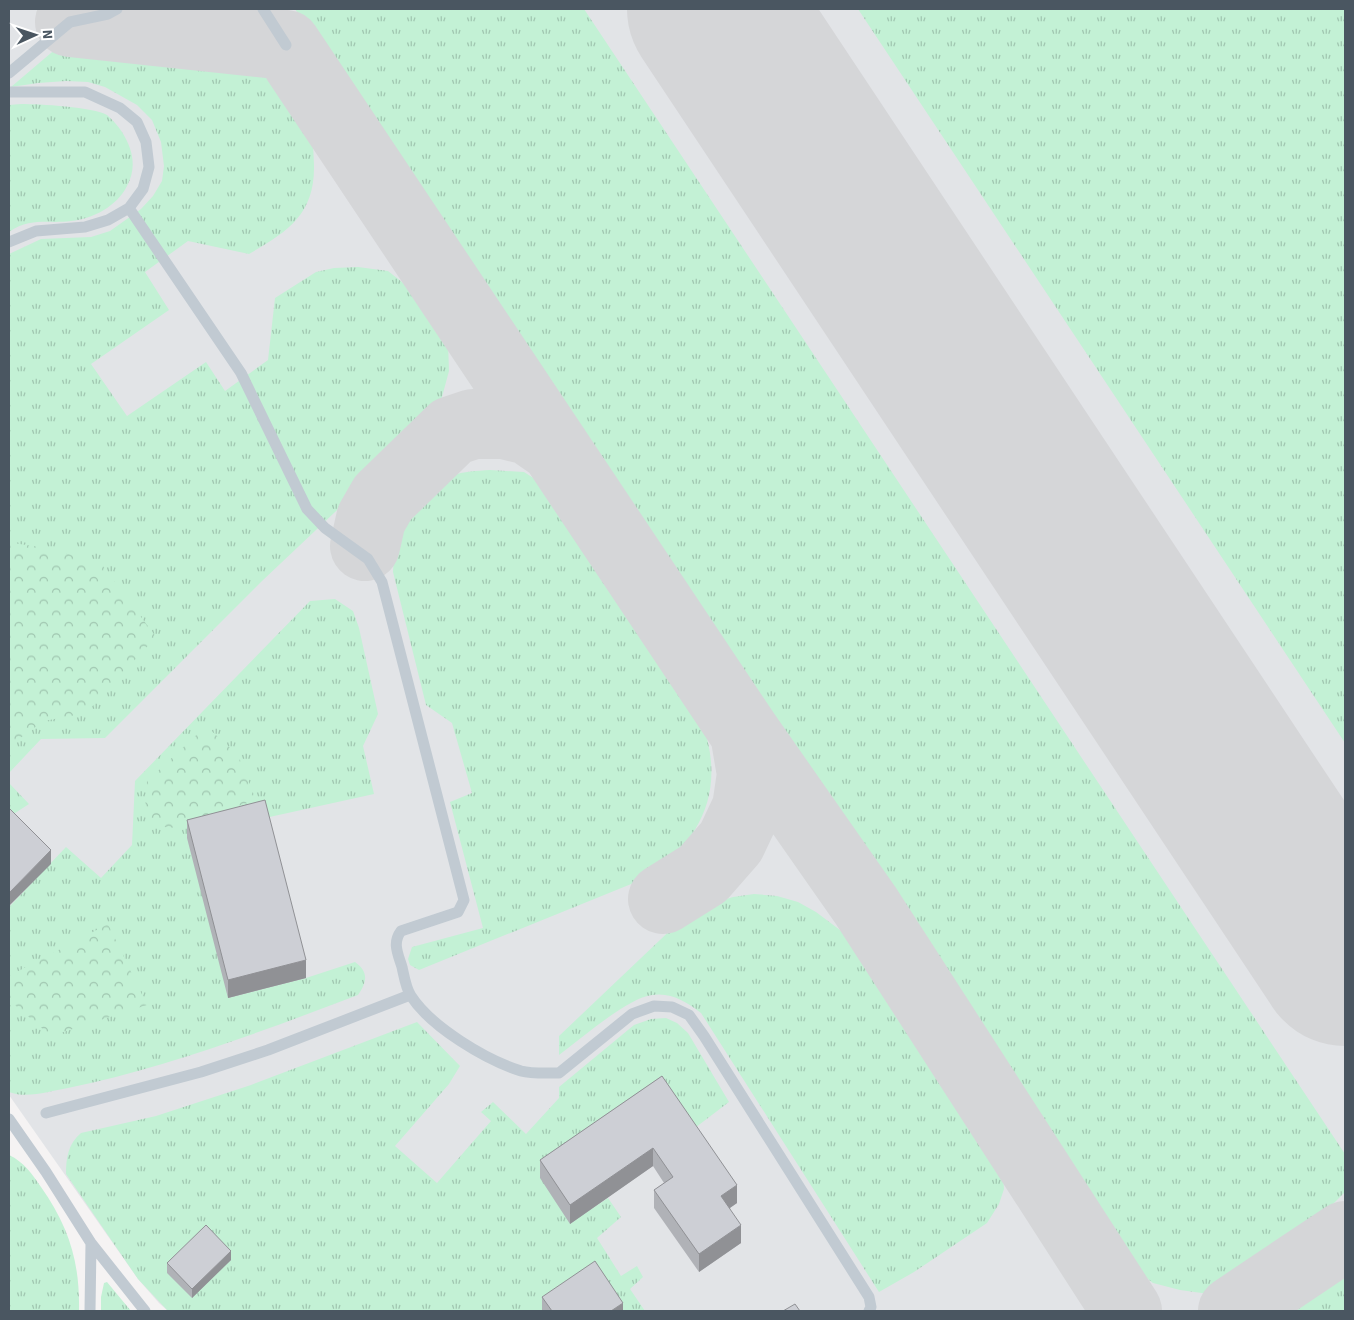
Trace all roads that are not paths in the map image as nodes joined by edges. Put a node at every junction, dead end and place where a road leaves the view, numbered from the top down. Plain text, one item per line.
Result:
1 (117, 9) edge
2 (262, 9) edge
3 (286, 44) dead end
4 (9, 73) edge
5 (9, 92) edge
6 (129, 208) junction
7 (9, 242) edge
8 (410, 995) junction
9 (46, 1113) dead end
10 (10, 1122) edge
11 (91, 1243) junction
12 (90, 1311) edge
13 (145, 1311) edge
14 (869, 1311) edge

1 - 4 lane
2 - 3 lane
5 - 6 lane
6 - 7 lane
6 - 8 lane
8 - 9 lane
8 - 14 lane
10 - 11 lane
11 - 12 lane
11 - 13 lane

